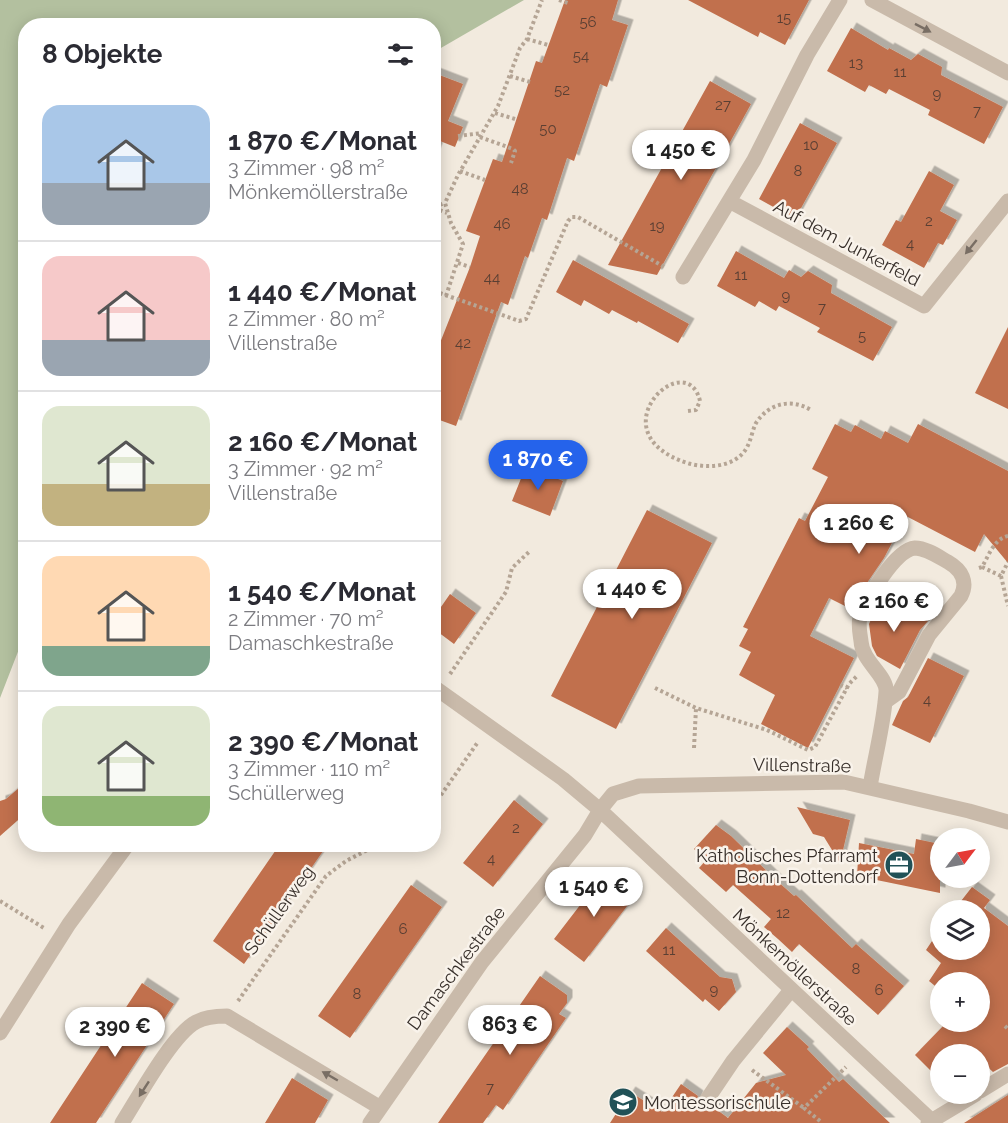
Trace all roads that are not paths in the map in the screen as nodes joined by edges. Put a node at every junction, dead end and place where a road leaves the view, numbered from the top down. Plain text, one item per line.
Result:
1 (840, 0) edge
2 (872, 0) edge
3 (1008, 73) edge
4 (729, 201) junction
5 (1008, 201) edge
6 (683, 277) road end
7 (441, 692) edge
8 (885, 702) junction
9 (870, 787) junction
10 (600, 810) junction
11 (1008, 822) edge
12 (122, 852) edge
13 (791, 990) junction
14 (0, 1033) edge
15 (1008, 1074) edge
16 (990, 1085) edge
17 (706, 1101) dead end
18 (959, 1104) edge
19 (380, 1107) junction
20 (930, 1122) edge
21 (122, 1123) edge
22 (370, 1123) edge

1 - 4 street
2 -> 3 street
5 -> 4 street, Auf dem Junkerfeld
4 - 6 street
7 - 10 street, Mönkemöllerstraße
8 - 8 street
8 - 9 street
9 - 10 street, Villenstraße
9 - 11 street, Villenstraße
10 - 13 street, Mönkemöllerstraße
10 - 19 street, Damaschkestraße
12 - 14 street
13 - 17 street
13 - 20 street, Mönkemöllerstraße
15 - 16 street
18 - 20 street
19 -> 21 street
19 - 22 street, Damaschkestraße

